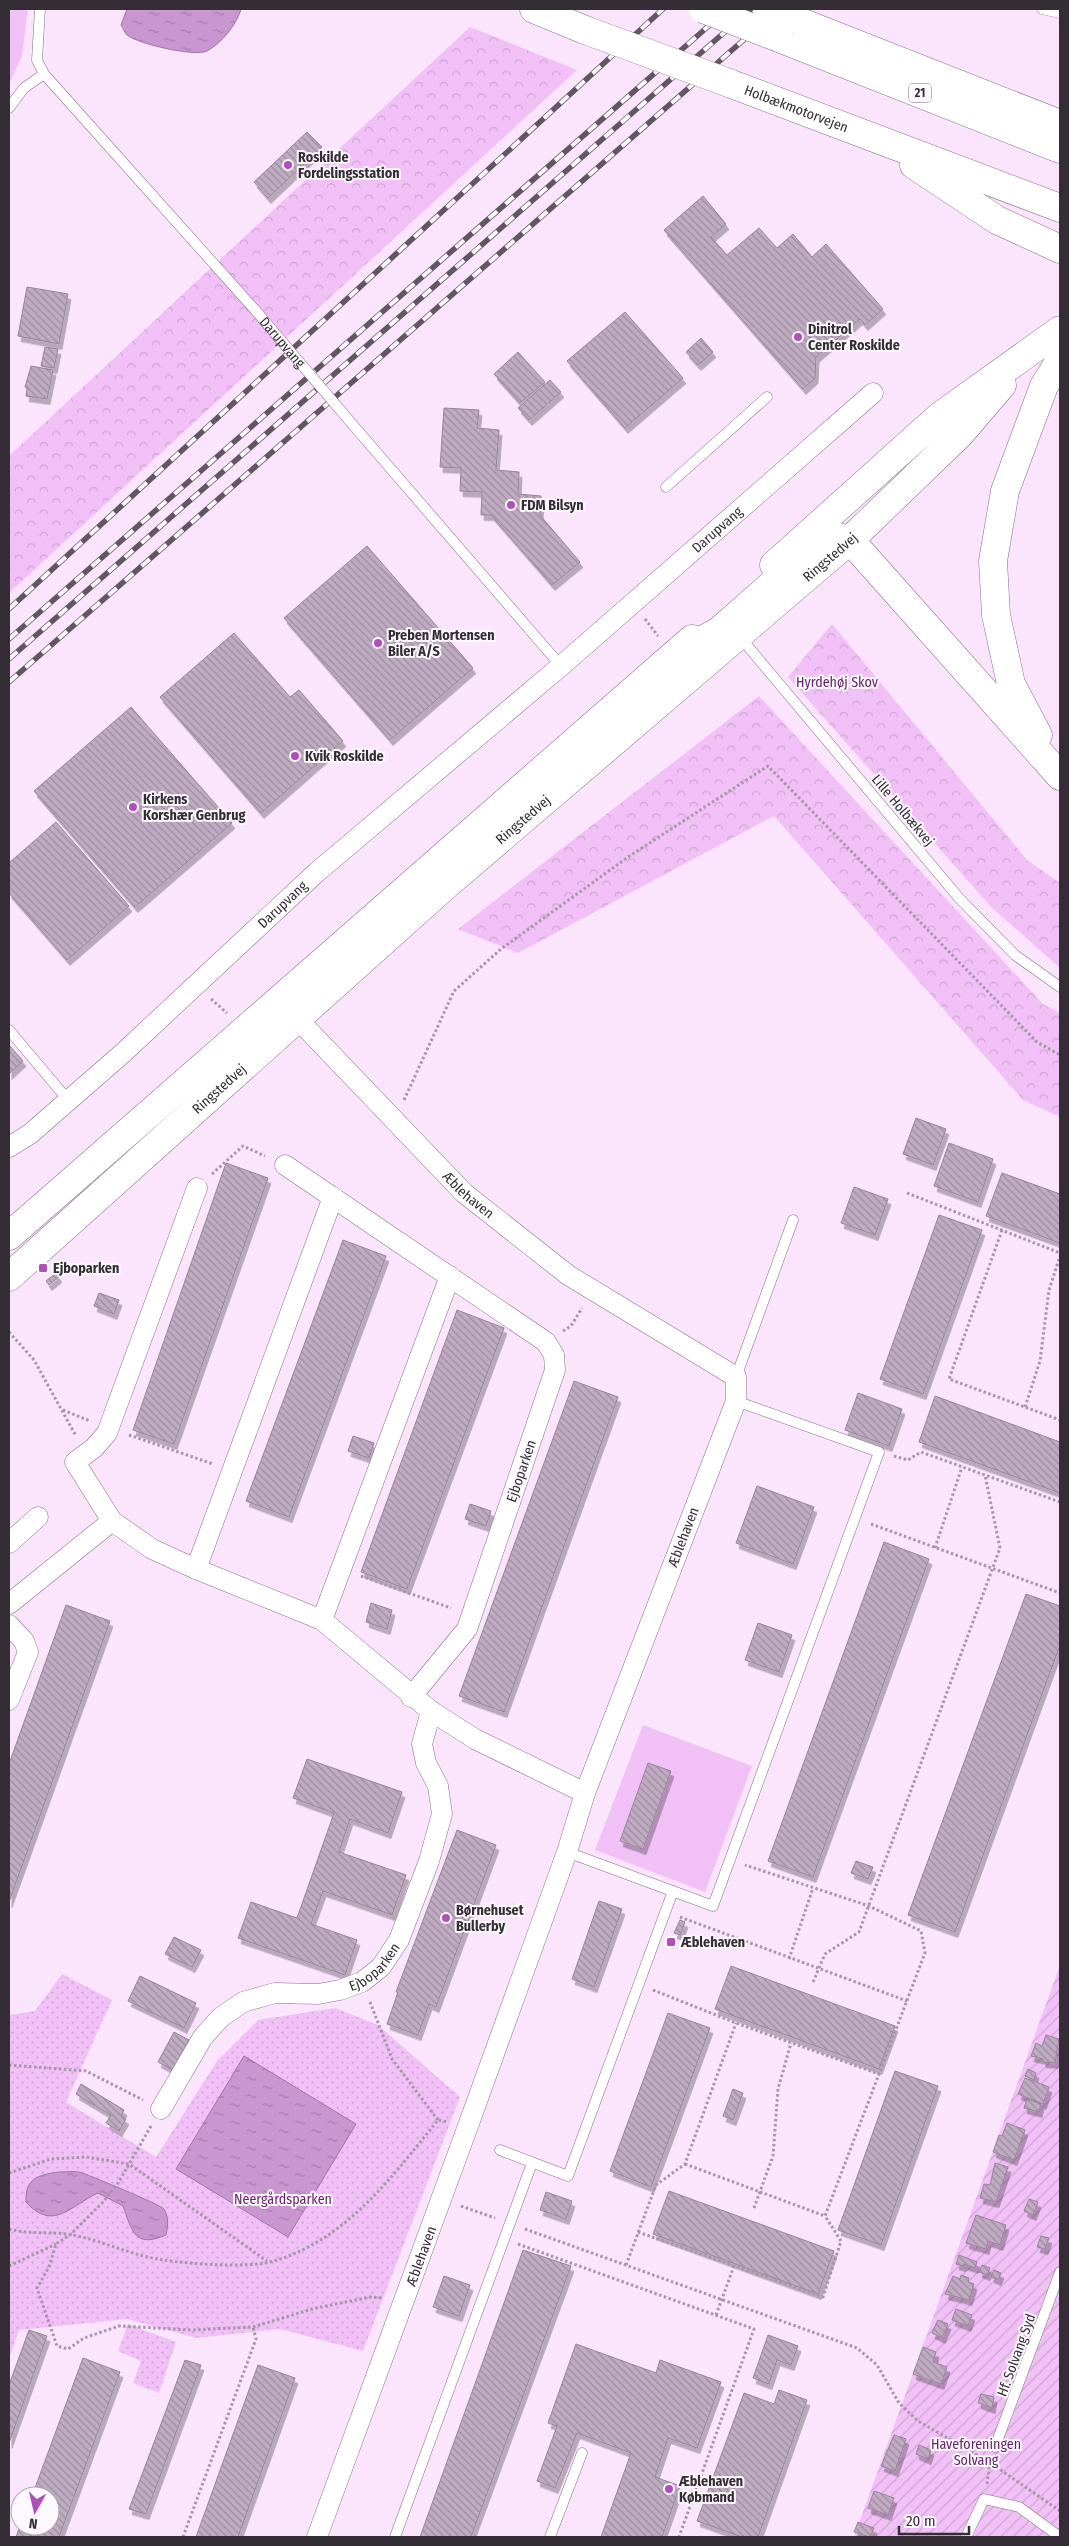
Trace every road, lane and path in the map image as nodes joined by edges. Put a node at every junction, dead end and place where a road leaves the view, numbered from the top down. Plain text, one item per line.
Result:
1 (40, 9) edge
2 (534, 9) edge
3 (703, 9) edge
4 (767, 9) edge
5 (1042, 9) edge
6 (1060, 14) edge
7 (789, 29) junction
8 (44, 74) junction
9 (9, 108) edge
10 (1060, 124) edge
11 (877, 140) junction
12 (1060, 149) edge
13 (1060, 208) edge
14 (1060, 249) edge
15 (1060, 330) edge
16 (1027, 356) junction
17 (1060, 360) edge
18 (873, 393) dead end
19 (767, 397) dead end
20 (666, 487) dead end
21 (850, 540) junction
22 (739, 636) junction
23 (674, 655) junction
24 (561, 666) junction
25 (1060, 776) edge
26 (195, 986) junction
27 (1060, 987) edge
28 (280, 1000) junction
29 (297, 1020) junction
30 (247, 1029) junction
31 (9, 1030) edge
32 (1060, 1055) edge
33 (68, 1100) junction
34 (395, 1121) junction
35 (9, 1147) edge
36 (285, 1165) joint
37 (197, 1188) joint
38 (907, 1193) dead end
39 (334, 1198) junction
40 (793, 1220) dead end
41 (1002, 1230) junction
42 (9, 1236) edge
43 (1060, 1255) edge
44 (450, 1276) junction
45 (9, 1277) edge
46 (593, 1290) junction
47 (9, 1332) edge
48 (544, 1340) junction
49 (736, 1377) junction
50 (736, 1401) junction
51 (1025, 1407) junction
52 (63, 1410) junction
53 (1060, 1420) edge
54 (110, 1428) junction
55 (878, 1452) junction
56 (85, 1454) junction
57 (962, 1467) junction
58 (232, 1471) junction
59 (985, 1475) junction
60 (1060, 1502) edge
61 (38, 1517) dead end
62 (855, 1518) junction
63 (112, 1520) junction
64 (9, 1543) edge
65 (935, 1548) junction
66 (992, 1568) junction
67 (196, 1569) junction
68 (341, 1570) junction
69 (1060, 1593) edge
70 (9, 1604) edge
71 (472, 1615) junction
72 (322, 1620) junction
73 (9, 1624) edge
74 (411, 1697) junction
75 (9, 1700) edge
76 (430, 1711) junction
77 (585, 1793) junction
78 (567, 1852) junction
79 (730, 1860) junction
80 (813, 1888) junction
81 (673, 1891) junction
82 (869, 1906) junction
83 (666, 1911) junction
84 (789, 1959) junction
85 (819, 1969) junction
86 (362, 1982) junction
87 (813, 1982) dead end
88 (639, 1984) junction
89 (906, 2001) junction
90 (736, 2023) junction
91 (791, 2043) junction
92 (9, 2065) edge
93 (879, 2074) junction
94 (161, 2109) junction
95 (438, 2120) junction
96 (468, 2126) junction
97 (500, 2150) dead end
98 (532, 2163) junction
99 (129, 2164) junction
100 (686, 2164) junction
101 (9, 2173) edge
102 (760, 2192) junction
103 (441, 2199) junction
104 (754, 2208) dead end
105 (825, 2216) junction
106 (510, 2224) junction
107 (9, 2230) edge
108 (638, 2232) junction
109 (71, 2234) junction
110 (504, 2240) junction
111 (56, 2244) junction
112 (268, 2262) junction
113 (626, 2265) junction
114 (9, 2266) edge
115 (734, 2266) junction
116 (1060, 2272) edge
117 (405, 2299) junction
118 (721, 2300) junction
119 (716, 2315) junction
120 (253, 2326) junction
121 (996, 2447) dead end
122 (582, 2453) dead end
123 (1060, 2511) edge
124 (183, 2537) edge
125 (317, 2537) edge
126 (395, 2537) edge
127 (550, 2537) edge
128 (679, 2537) edge
129 (966, 2537) edge
130 (1060, 2537) edge

1 - 8 lane, Darupvang
2 - 11 main road, Holbækmotorvejen, bridge
3 - 7 main road, 21, bridge
4 - 7 main road, bridge
5 - 6 lane
7 - 10 main road
7 - 12 main road, 21
8 - 9 lane
8 - 24 lane, Darupvang, bridge
11 - 13 main road, Holbækmotorvejen
11 - 14 main road
15 - 16 main road, Ringstedvej
16 - 21 main road, Ringstedvej
16 - 23 main road, Ringstedvej
17 - 25 main road
18 - 24 street, Darupvang
19 - 20 lane
21 - 22 main road, Ringstedvej
21 - 23 main road
21 - 25 main road
22 - 27 lane, Lille Holbækvej
22 - 29 main road, Ringstedvej
23 - 28 main road, Ringstedvej
24 - 26 street, Darupvang
26 - 30 path
26 - 33 street, Darupvang
28 - 29 street, Æblehaven
28 - 30 main road, Ringstedvej
29 - 34 street, Æblehaven
29 - 45 main road, Ringstedvej
30 - 42 main road, Ringstedvej
31 - 33 lane
32 - 34 path
33 - 35 street, Darupvang
34 - 46 street, Æblehaven
36 - 37 path
36 - 39 street
37 - 54 street
38 - 41 path
39 - 44 street
39 - 58 street
40 - 49 lane
41 - 43 path
41 - 51 path
43 - 51 path
44 - 48 street
44 - 68 street
46 - 48 path
46 - 49 street, Æblehaven
47 - 52 path
48 - 71 street, Ejboparken
49 - 50 street, Æblehaven
50 - 55 lane
50 - 77 street, Æblehaven
51 - 53 path
52 - 54 path
52 - 56 path
54 - 56 street
54 - 58 path
55 - 57 path
55 - 62 lane
56 - 63 street
57 - 59 path
57 - 65 path
58 - 67 street
59 - 60 path
59 - 66 path
61 - 64 street
62 - 65 path
62 - 79 lane
63 - 67 street
63 - 70 street
65 - 66 path
66 - 69 path
66 - 82 path
67 - 72 street
68 - 71 path
68 - 72 street
71 - 74 street, Ejboparken
72 - 74 street
73 - 75 street
74 - 76 street
76 - 77 street
76 - 86 street, Ejboparken
77 - 78 street, Æblehaven
78 - 81 lane
78 - 96 street, Æblehaven
79 - 80 path
79 - 81 lane
80 - 82 path
80 - 84 path
81 - 83 lane
82 - 85 path
82 - 89 path
83 - 84 path
83 - 88 lane
84 - 85 path
85 - 87 path
85 - 89 path
86 - 94 street, Ejboparken
86 - 95 path
88 - 90 path
88 - 98 lane
89 - 93 path
90 - 91 path
90 - 100 path
91 - 93 path
91 - 102 path
92 - 94 path
93 - 105 path
94 - 99 path
95 - 96 path
95 - 112 path
96 - 103 street, Æblehaven
97 - 98 lane
98 - 106 lane
99 - 101 path
99 - 109 path
99 - 112 path
100 - 102 path
100 - 108 path
102 - 104 path
102 - 105 path
103 - 106 path
103 - 117 street, Æblehaven
105 - 115 path
106 - 110 lane
106 - 113 path
107 - 109 path
108 - 113 path
108 - 115 path
109 - 111 path
109 - 112 path
110 - 119 path
110 - 126 lane
111 - 114 path
111 - 120 path
113 - 118 path
115 - 118 path
116 - 121 lane, Hf. Solvang Syd
117 - 120 path
117 - 125 street, Æblehaven
118 - 119 path
118 - 123 path
119 - 128 path
120 - 124 path
122 - 127 lane
129 - 130 lane

